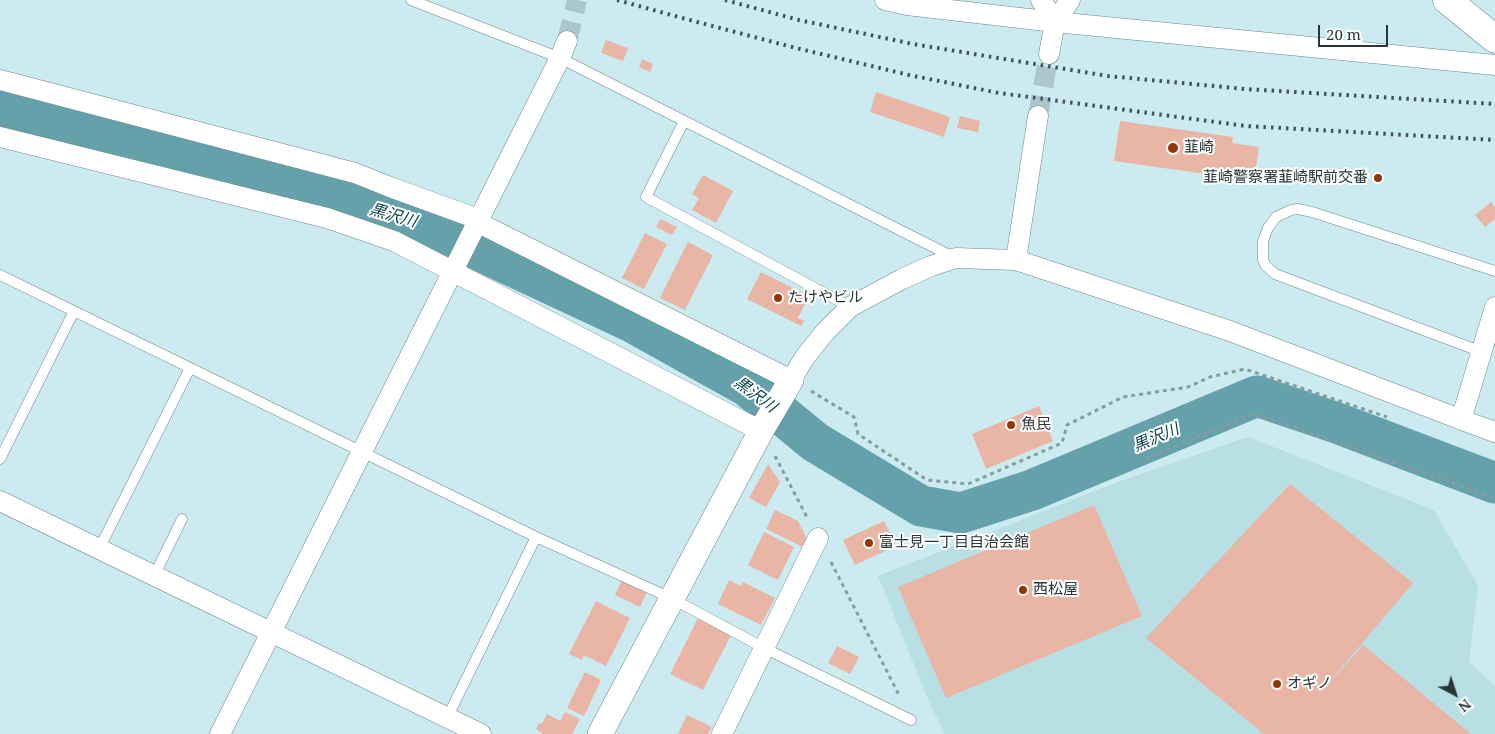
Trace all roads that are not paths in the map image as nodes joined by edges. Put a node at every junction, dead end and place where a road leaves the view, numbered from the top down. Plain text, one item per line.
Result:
1 (411, 0) edge
2 (885, 0) edge
3 (1041, 0) edge
4 (1070, 0) edge
5 (1447, 0) edge
6 (1055, 22) junction
7 (1495, 39) edge
8 (564, 50) junction
9 (1049, 54) tunnel mouth
10 (1495, 65) edge
11 (0, 80) edge
12 (1038, 116) tunnel mouth
13 (684, 121) junction
14 (0, 137) edge
15 (478, 220) junction
16 (956, 258) junction
17 (1016, 260) junction
18 (453, 271) junction
19 (1495, 271) edge
20 (0, 275) edge
21 (1495, 307) edge
22 (850, 308) junction
23 (74, 311) junction
24 (1482, 352) junction
25 (190, 368) junction
26 (791, 380) junction
27 (1460, 420) junction
28 (762, 431) junction
29 (1495, 432) edge
30 (361, 452) junction
31 (0, 459) edge
32 (0, 501) edge
33 (182, 519) dead end
34 (536, 537) junction
35 (818, 538) road end
36 (99, 549) junction
37 (154, 576) junction
38 (672, 598) junction
39 (271, 632) junction
40 (764, 648) junction
41 (447, 718) junction
42 (911, 720) road end
43 (220, 734) edge
44 (481, 734) edge
45 (600, 734) edge
46 (722, 734) edge

1 - 8 lane
2 - 6 street
3 - 6 street
4 - 6 street
5 - 7 main road
6 - 9 street
6 - 10 street
8 - 13 lane
8 - 15 street
11 - 15 street
12 - 17 street
13 - 16 lane
13 - 22 lane
14 - 18 street
15 - 18 street
15 - 26 street
16 - 17 street
16 - 22 street
17 - 27 street
18 - 28 street
18 - 30 street
19 - 24 lane
20 - 23 lane
21 - 24 street
22 - 26 street
23 - 25 lane
23 - 31 lane
24 - 27 street
25 - 30 lane
25 - 36 lane
26 - 28 street
27 - 29 street
28 - 38 street
30 - 34 lane
30 - 39 street
32 - 36 street
33 - 37 lane
34 - 38 lane
34 - 41 lane
35 - 40 street
36 - 37 street
37 - 39 street
38 - 40 lane
38 - 45 street
39 - 41 street
39 - 43 street
40 - 42 lane
40 - 46 street
41 - 44 street

